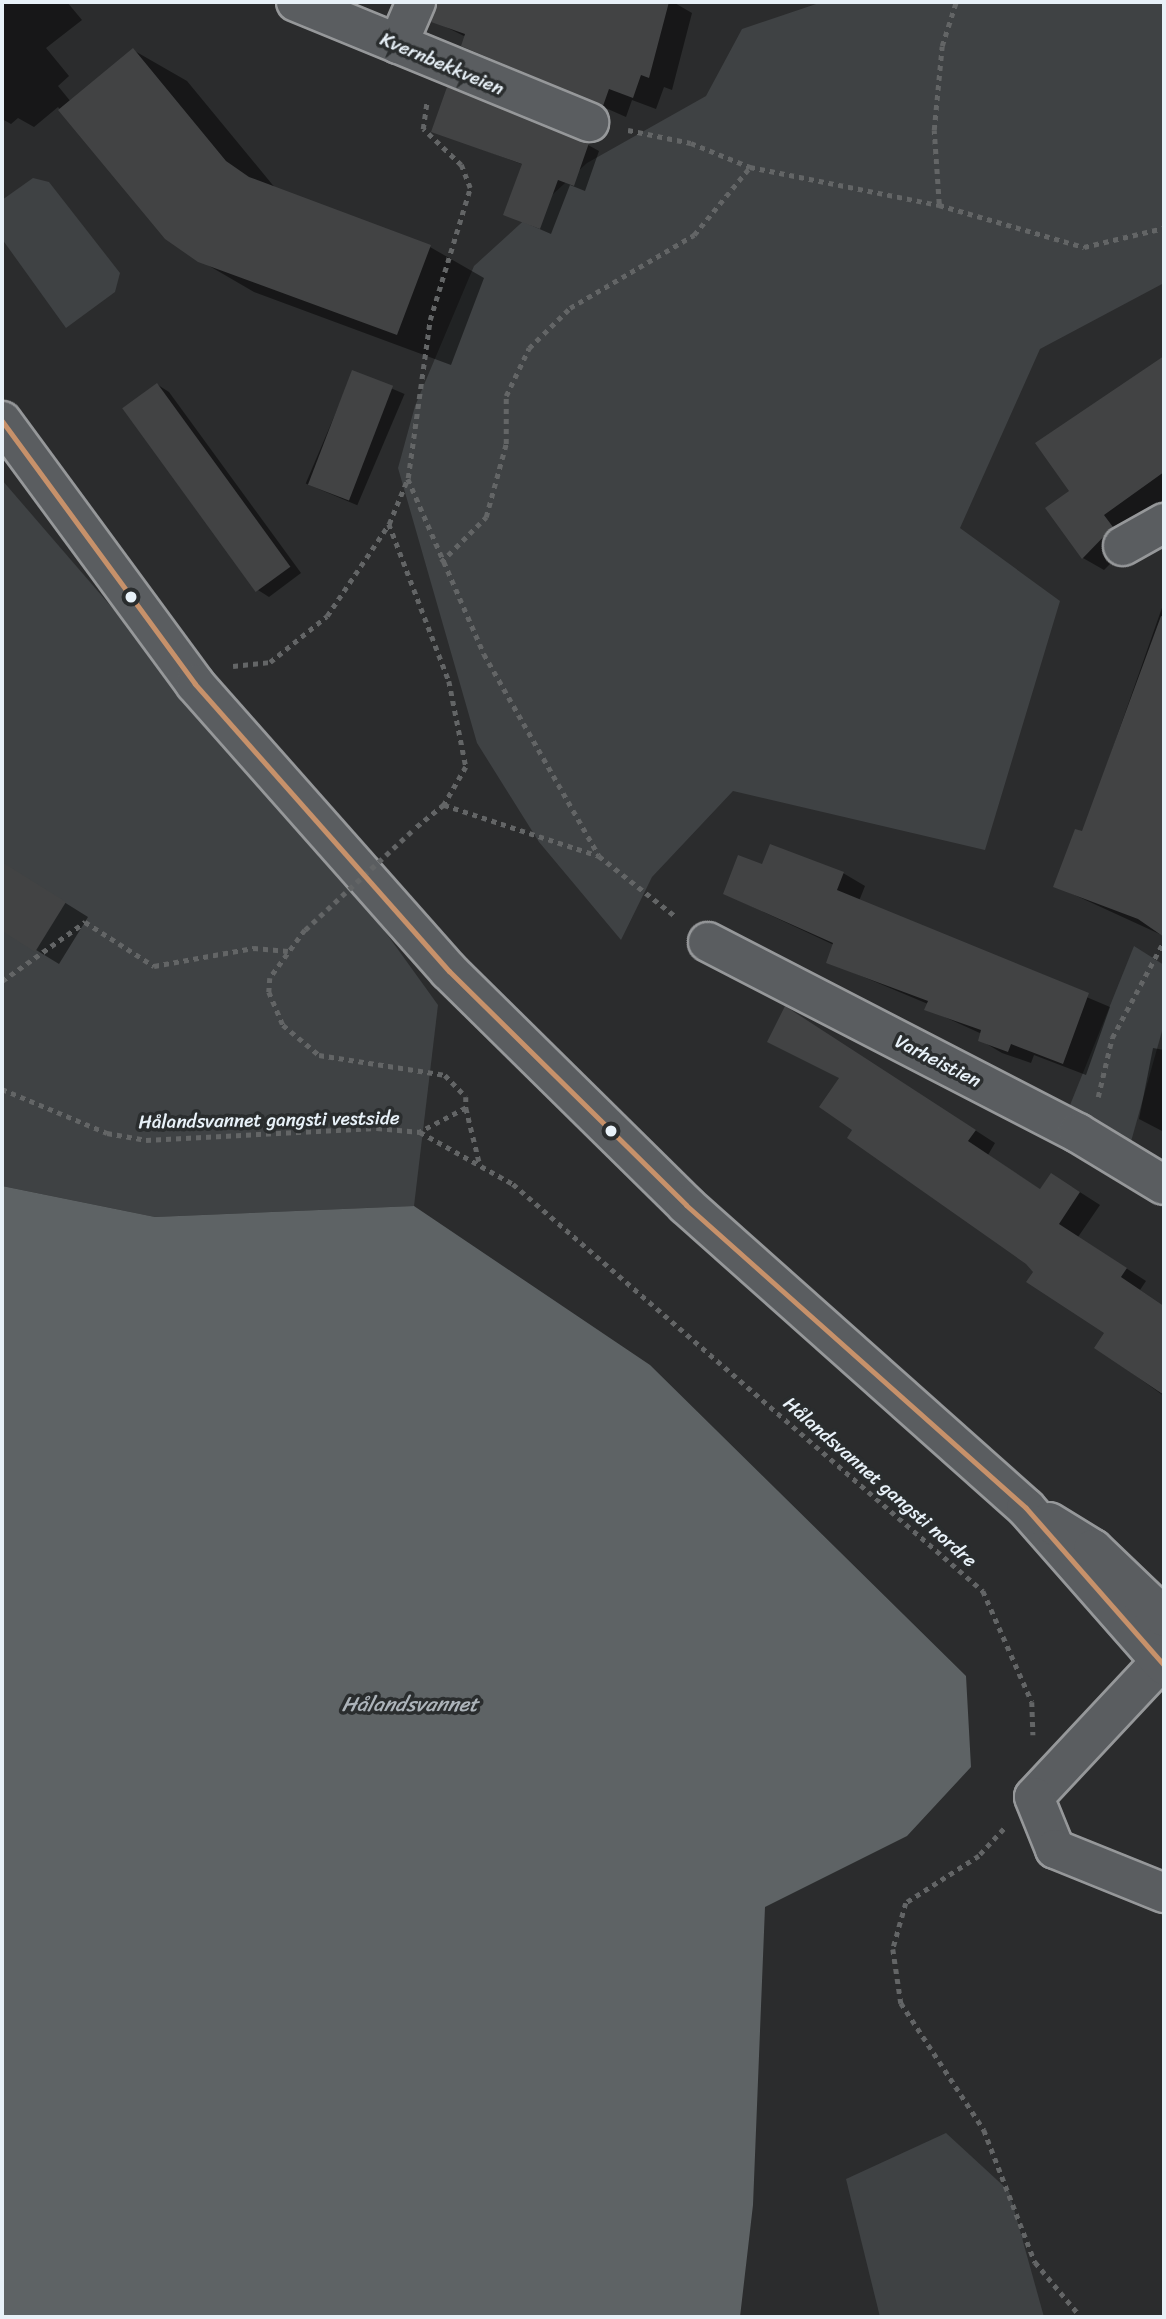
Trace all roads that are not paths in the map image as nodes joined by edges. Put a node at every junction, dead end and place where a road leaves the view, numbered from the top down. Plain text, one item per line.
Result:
1 (296, 2) edge
2 (415, 2) edge
3 (398, 44) junction
4 (589, 122) road end
5 (2, 421) edge
6 (1164, 523) edge
7 (1123, 546) dead end
8 (708, 942) road end
9 (1164, 1185) edge
10 (1026, 1508) junction
11 (1164, 1618) edge
12 (1163, 1662) edge
13 (1164, 1893) edge

1 - 3 main road, Kvernbekkveien
2 - 3 main road
3 - 4 main road, Kvernbekkveien
5 - 10 main road
6 - 7 main road
8 - 9 main road, Varheistien
10 - 11 main road
10 - 12 main road
12 - 13 main road

